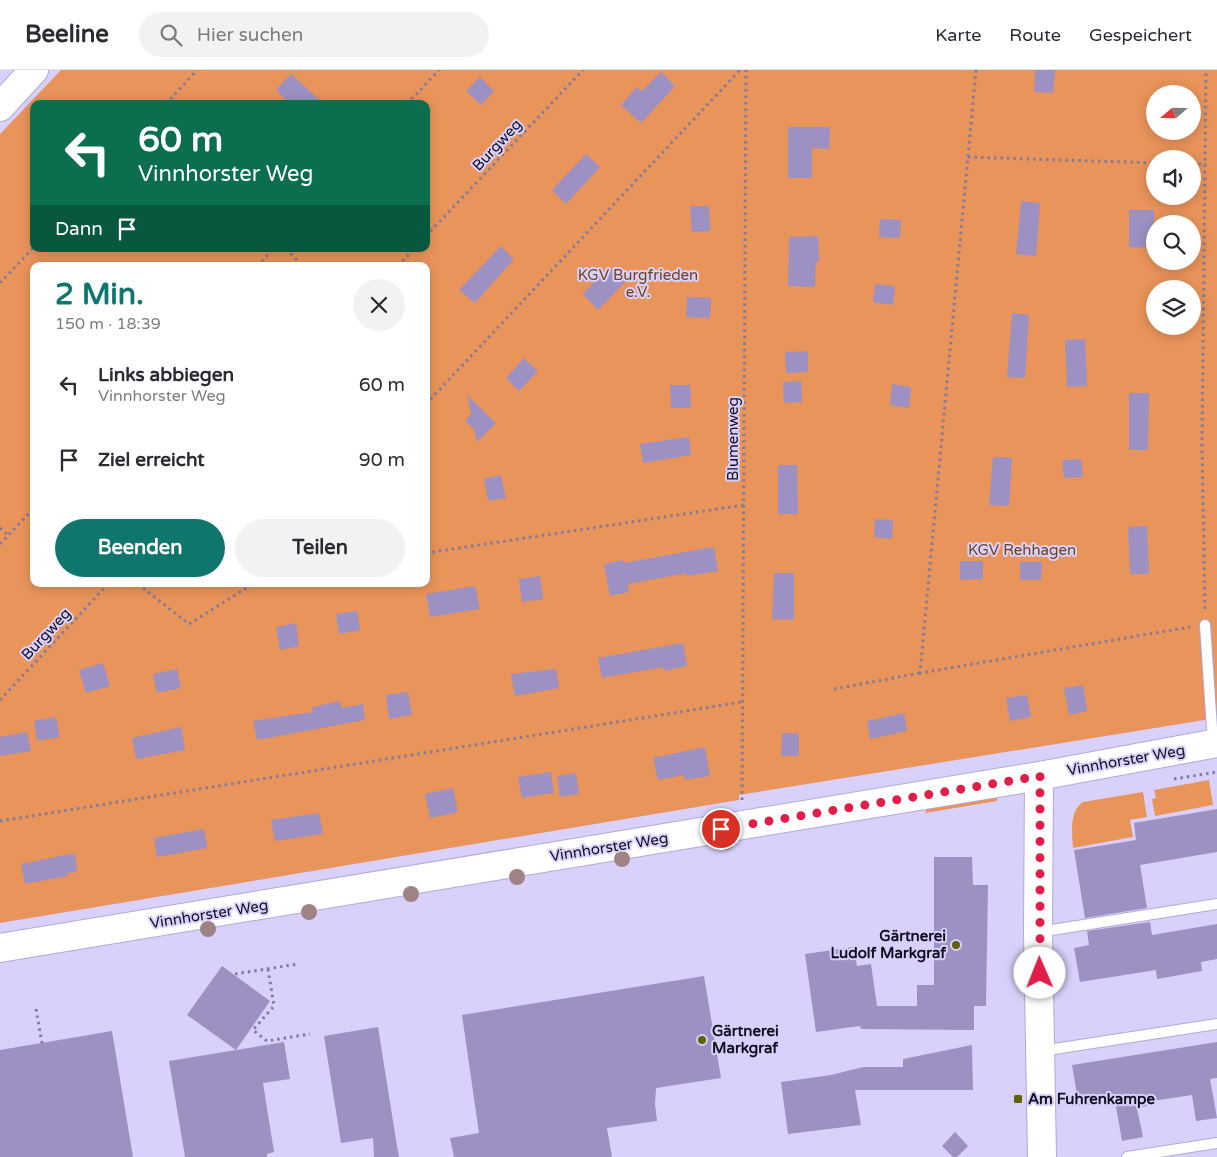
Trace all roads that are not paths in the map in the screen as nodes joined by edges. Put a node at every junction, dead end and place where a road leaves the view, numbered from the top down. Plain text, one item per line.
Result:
1 (34, 70) edge
2 (0, 106) edge
3 (1205, 625) road end
4 (1215, 743) edge
5 (1040, 776) junction
6 (1217, 904) edge
7 (1038, 932) junction
8 (0, 948) edge
9 (1217, 1024) edge
10 (1041, 1051) junction
11 (1217, 1143) edge
12 (1042, 1157) edge
13 (1127, 1157) edge

1 - 2 street
3 - 4 lane
4 - 5 street, Vinnhorster Weg
5 - 7 street
5 - 8 street, Vinnhorster Weg
6 - 7 lane
7 - 10 street
9 - 10 lane
10 - 12 street
11 - 13 lane

